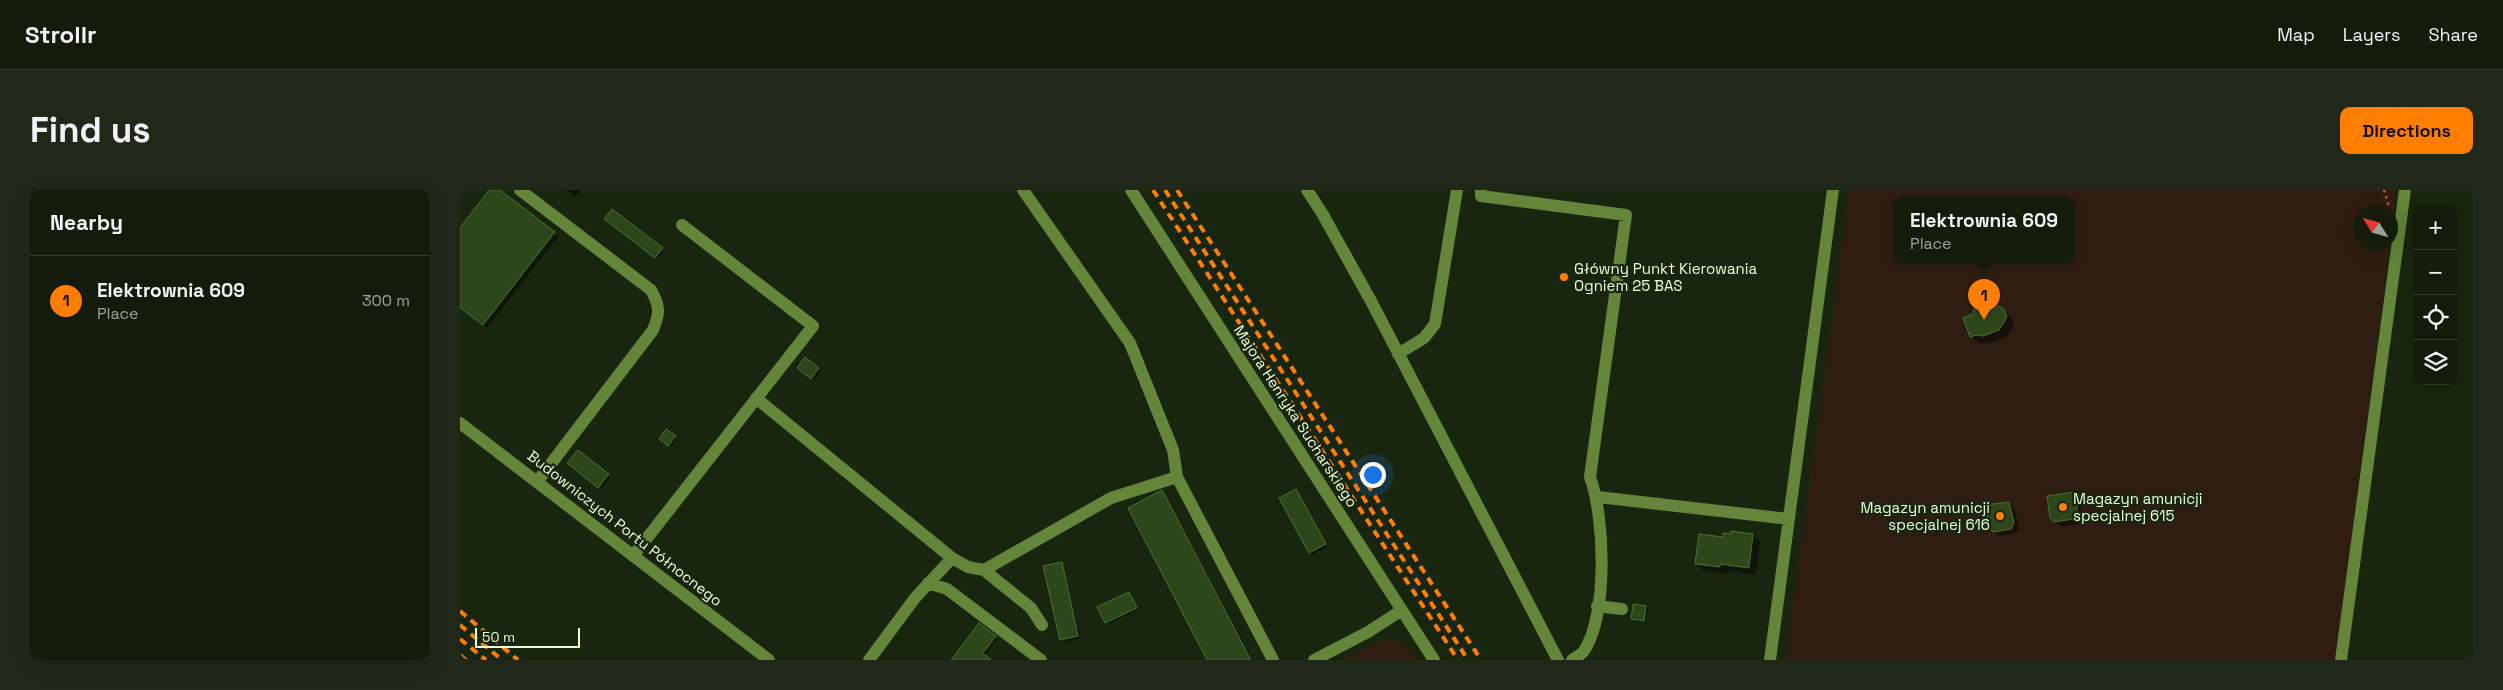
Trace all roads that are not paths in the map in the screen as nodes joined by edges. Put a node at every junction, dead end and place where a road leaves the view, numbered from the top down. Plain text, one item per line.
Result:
1 (520, 190) edge
2 (1022, 190) edge
3 (1131, 190) edge
4 (1307, 190) edge
5 (1456, 190) edge
6 (1481, 190) edge
7 (1833, 190) edge
8 (2405, 190) edge
9 (682, 224) dead end
10 (1398, 354) junction
11 (756, 398) junction
12 (460, 423) edge
13 (1177, 477) junction
14 (537, 482) junction
15 (1598, 497) junction
16 (1789, 519) junction
17 (634, 556) junction
18 (952, 558) junction
19 (984, 570) junction
20 (928, 583) junction
21 (1597, 606) junction
22 (1622, 609) dead end
23 (1402, 610) junction
24 (1042, 625) dead end
25 (769, 660) edge
26 (869, 660) edge
27 (1041, 660) edge
28 (1273, 660) edge
29 (1314, 660) edge
30 (1434, 660) edge
31 (1558, 660) edge
32 (1572, 660) edge
33 (1770, 660) edge
34 (2342, 660) edge

1 - 14 street
2 - 13 street
3 - 23 street, Majora Henryka Sucharskiego
4 - 10 street
5 - 10 street
6 - 15 street
7 - 16 street
8 - 34 street
9 - 11 street
10 - 31 street
11 - 17 street
11 - 18 street
12 - 14 street, Budowniczych Portu Północnego
13 - 19 street
13 - 28 street
14 - 17 street, Budowniczych Portu Północnego
15 - 16 street
15 - 21 street
16 - 33 street
17 - 25 street, Budowniczych Portu Północnego
18 - 19 street
18 - 20 street
19 - 24 street
20 - 26 street
20 - 27 street
21 - 22 street
21 - 32 street
23 - 29 street
23 - 30 street, Majora Henryka Sucharskiego

